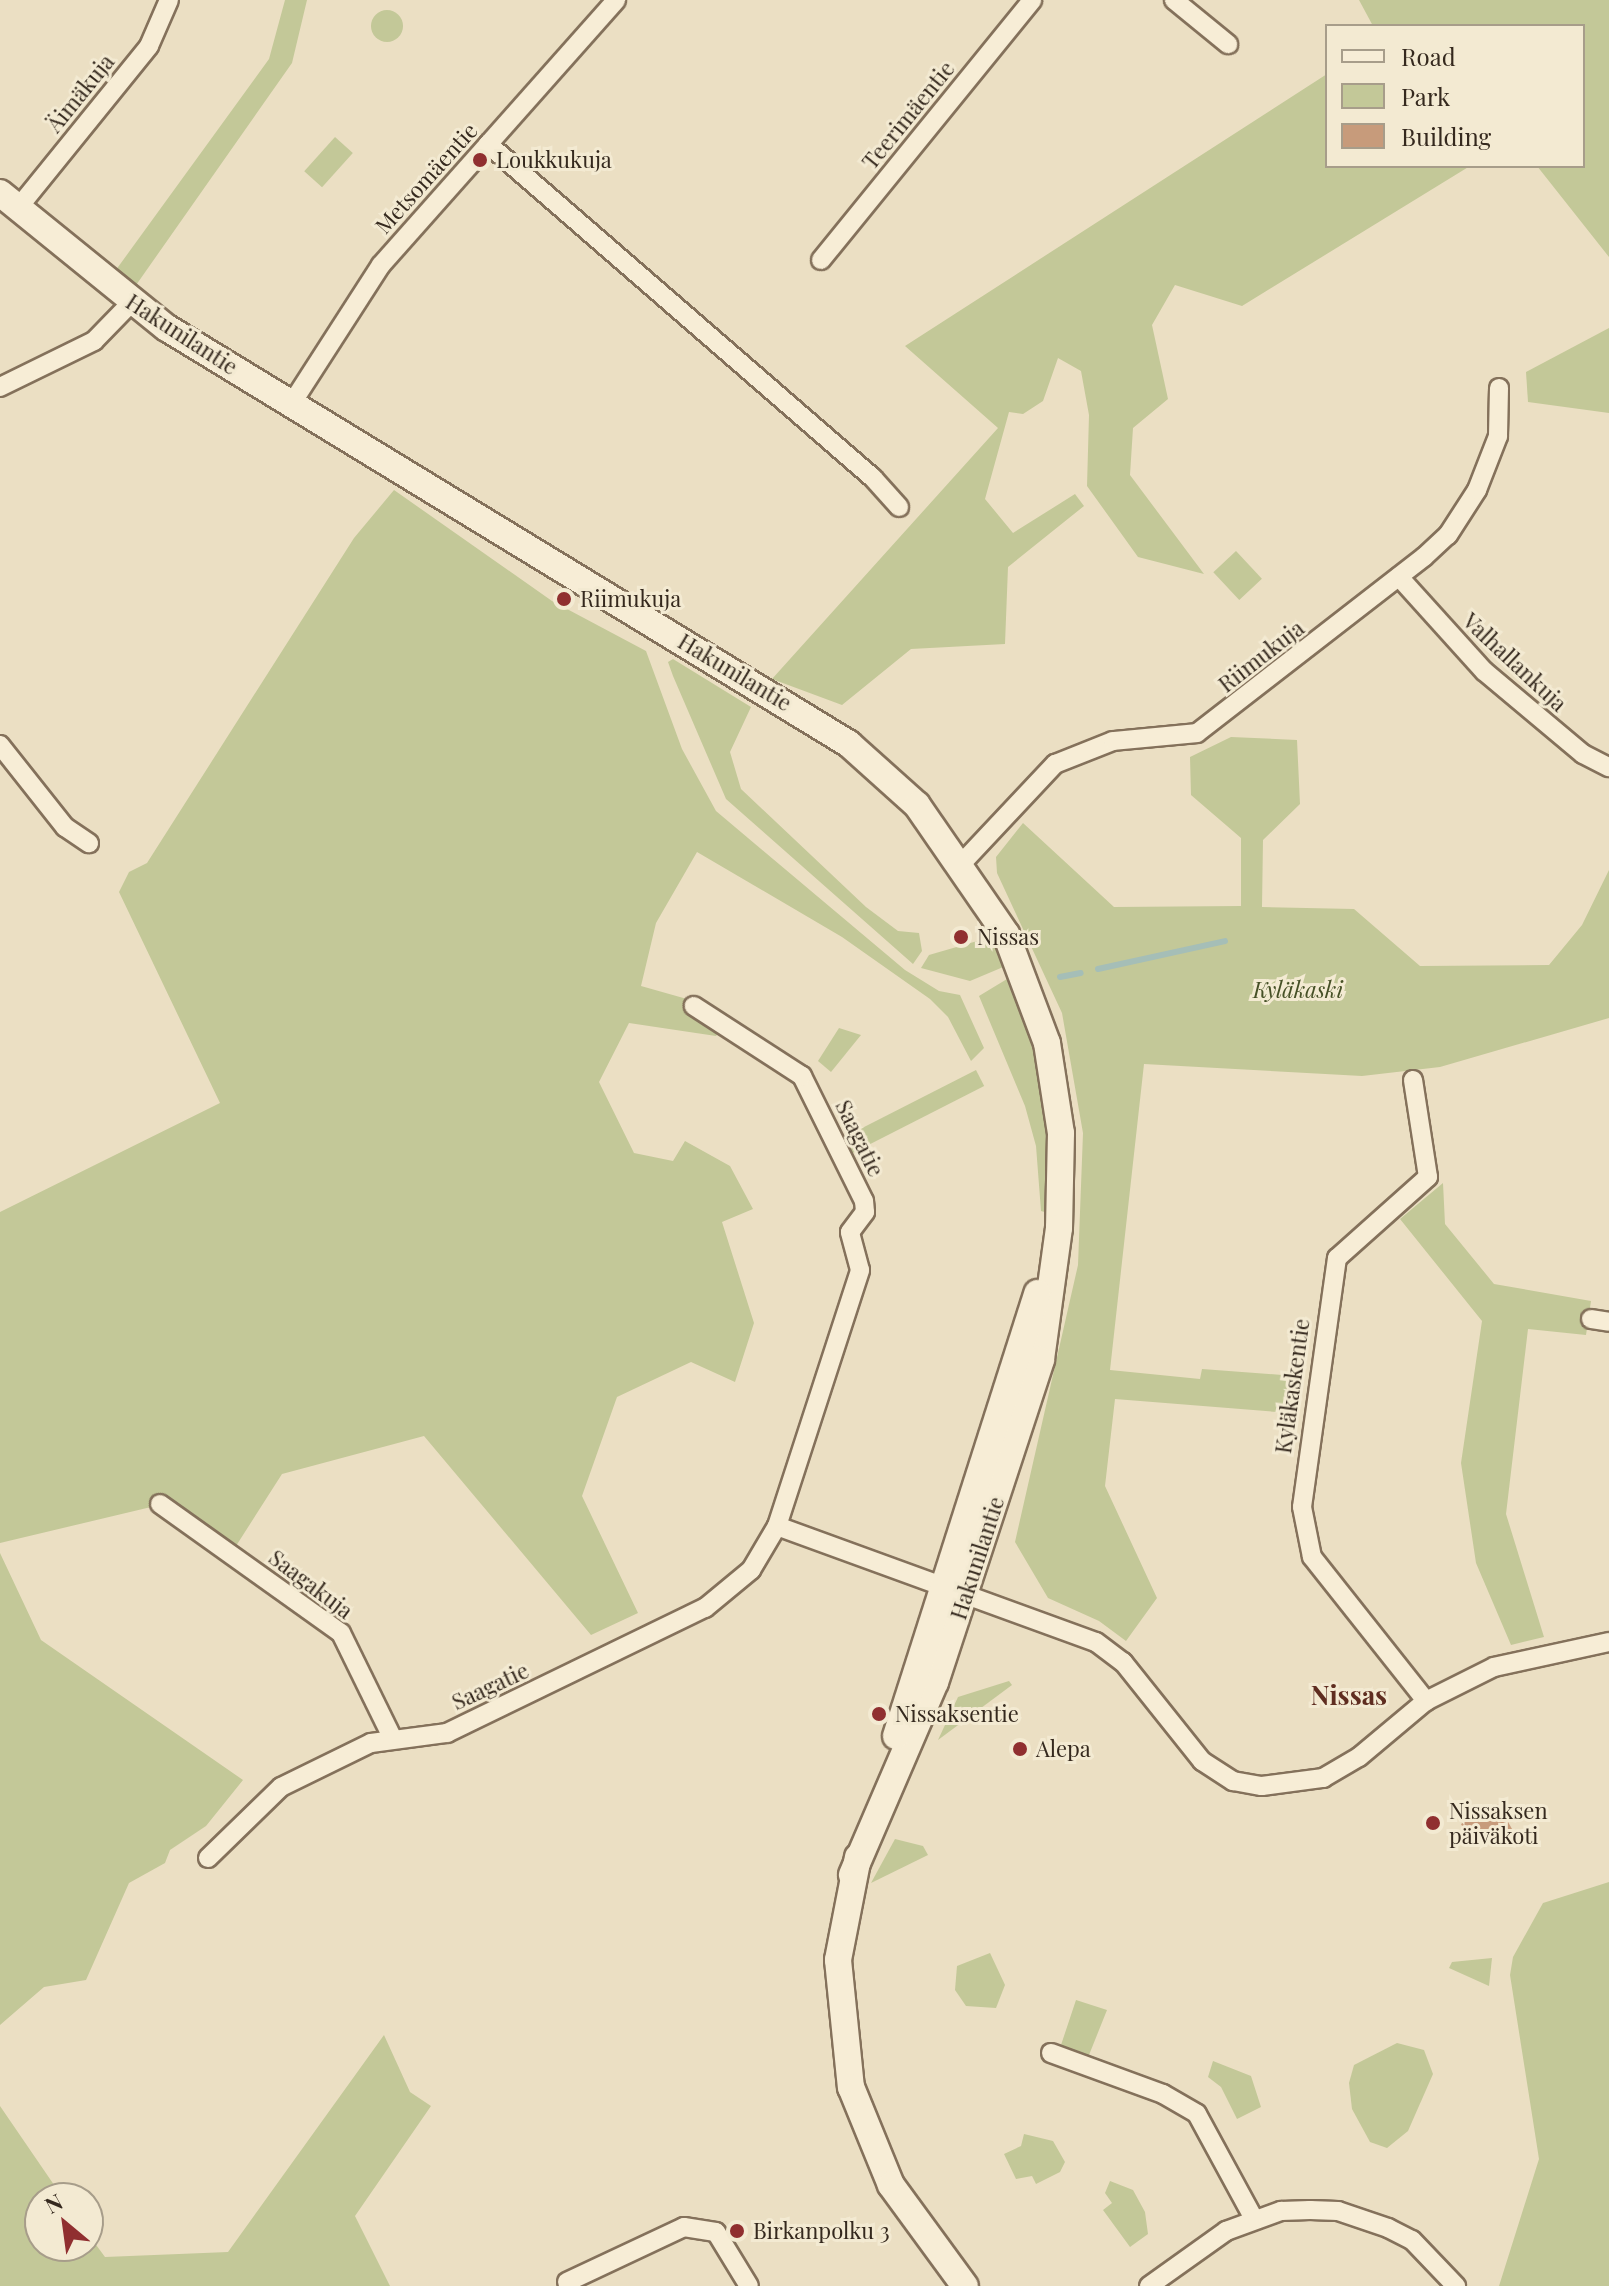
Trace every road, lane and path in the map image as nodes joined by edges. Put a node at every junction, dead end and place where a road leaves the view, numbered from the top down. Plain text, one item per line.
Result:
1 (169, 0) edge
2 (616, 0) edge
3 (1032, 0) edge
4 (1174, 0) edge
5 (1228, 44) dead end
6 (488, 144) junction
7 (9, 201) edge
8 (821, 260) dead end
9 (131, 303) junction
10 (0, 387) edge
11 (1499, 388) dead end
12 (292, 403) junction
13 (899, 507) dead end
14 (1399, 577) junction
15 (0, 745) edge
16 (1609, 767) edge
17 (89, 843) dead end
18 (962, 863) junction
19 (694, 1006) dead end
20 (1413, 1080) dead end
21 (160, 1504) dead end
22 (777, 1526) junction
23 (955, 1587) junction
24 (1609, 1642) edge
25 (1426, 1701) junction
26 (392, 1737) junction
27 (208, 1858) dead end
28 (1051, 2053) dead end
29 (1254, 2219) junction
30 (567, 2282) dead end
31 (749, 2286) edge
32 (965, 2286) edge
33 (1149, 2286) edge
34 (1456, 2286) edge

1 - 7 street, Äimäkuja
2 - 6 street, Metsomäentie
3 - 8 street, Teerimäentie
4 - 5 street
6 - 12 street, Metsomäentie
6 - 13 street
7 - 9 street, Hakunilantie
9 - 10 street
9 - 12 street, Hakunilantie
11 - 14 street, Riimukuja
12 - 18 street, Hakunilantie
14 - 16 street, Valhallankuja
14 - 18 street, Riimukuja
15 - 17 street
18 - 23 street, Hakunilantie
19 - 22 street, Saagatie
20 - 25 street, Kyläkaskentie
21 - 26 street, Saagakuja
22 - 23 street
22 - 26 street, Saagatie
23 - 25 street
23 - 32 street, Hakunilantie
24 - 25 street
26 - 27 street, Saagatie
28 - 29 street
29 - 33 street
29 - 34 street
30 - 31 street

